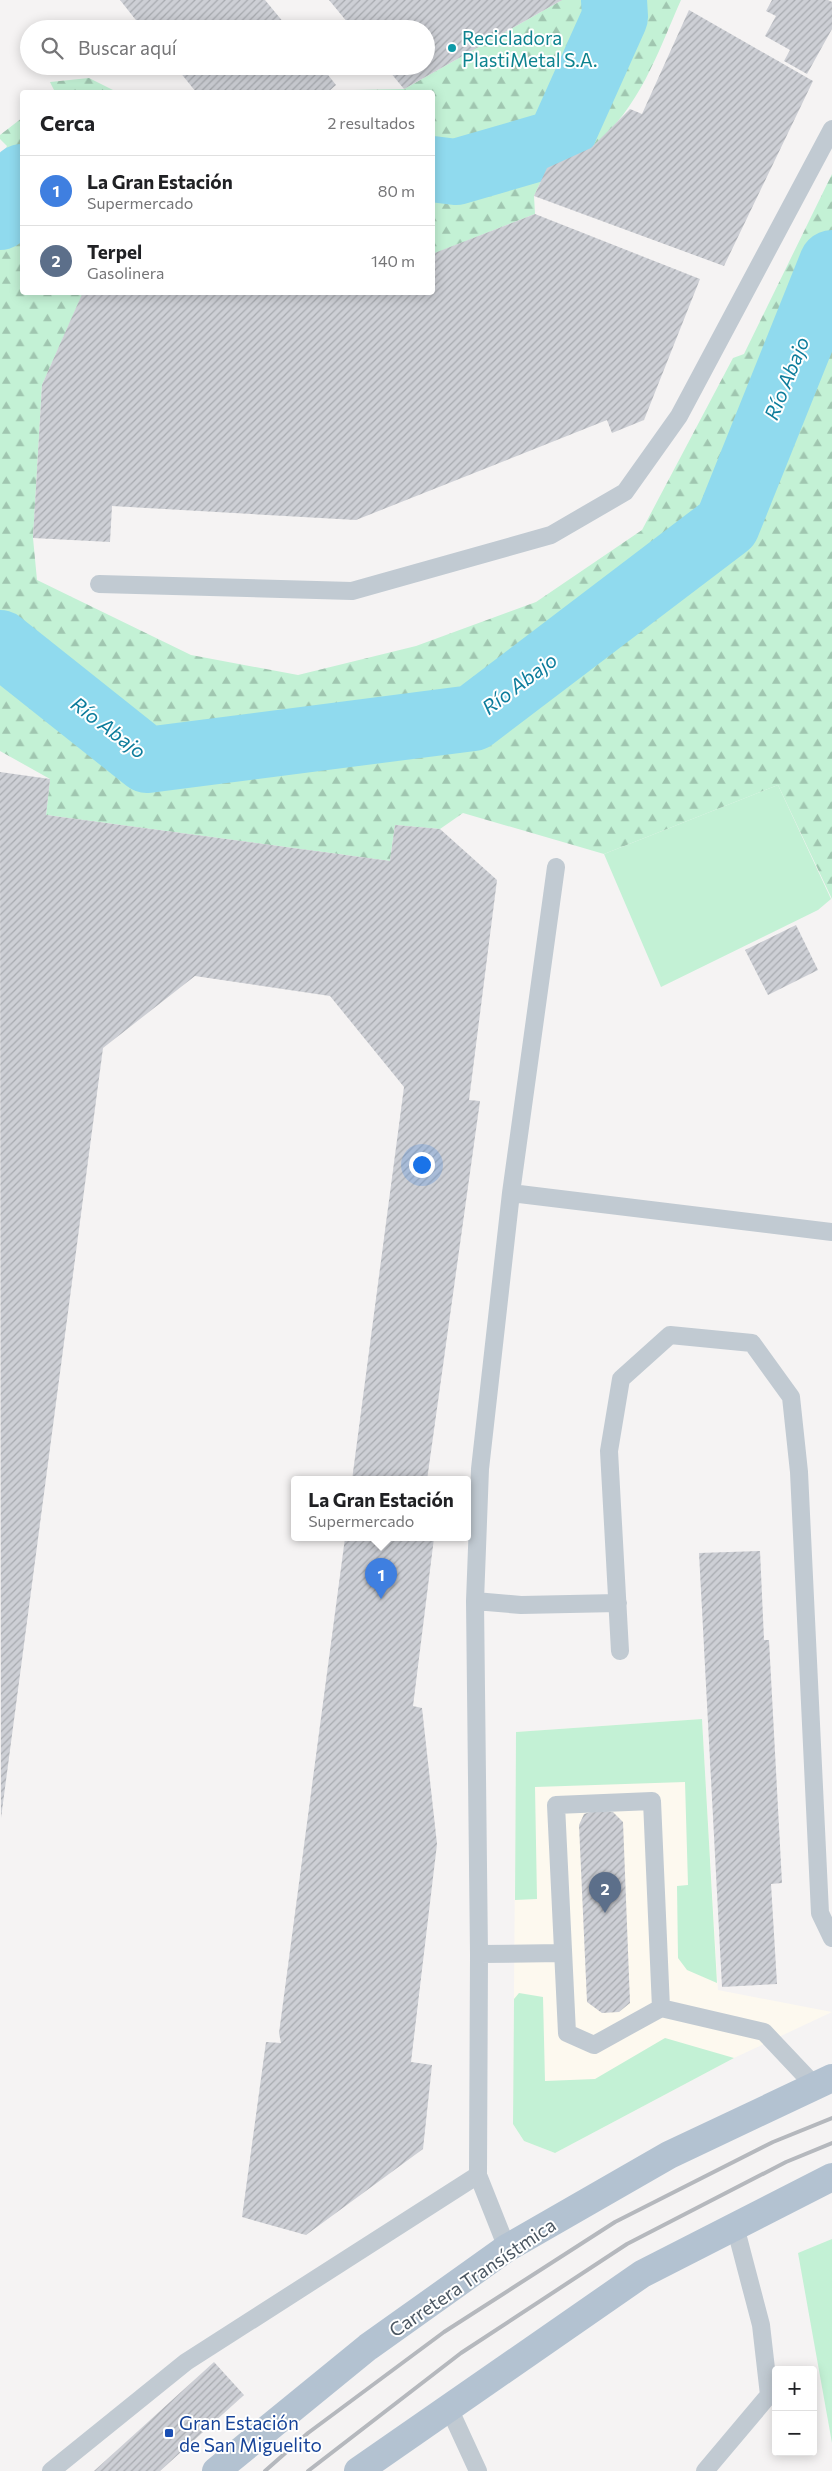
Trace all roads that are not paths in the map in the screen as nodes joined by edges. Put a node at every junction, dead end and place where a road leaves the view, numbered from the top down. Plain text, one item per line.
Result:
1 (832, 129) edge
2 (99, 584) dead end
3 (556, 867) dead end
4 (511, 1193) junction
5 (832, 1232) edge
6 (475, 1601) junction
7 (618, 1603) junction
8 (620, 1651) dead end
9 (832, 1938) edge
10 (563, 1953) junction
11 (478, 1954) junction
12 (661, 2008) junction
13 (823, 2082) edge
14 (478, 2175) junction
15 (832, 2177) edge
16 (735, 2226) junction
17 (507, 2248) junction
18 (449, 2408) junction
19 (51, 2471) edge
20 (216, 2471) edge
21 (358, 2471) edge
22 (478, 2471) edge
23 (705, 2471) edge

1 - 2 lane
3 - 4 lane
4 - 5 lane
4 - 6 lane
6 - 7 lane
6 - 11 lane
7 - 8 lane
7 - 9 lane
10 - 11 lane
10 - 12 lane
10 - 12 lane
11 - 14 lane
12 - 13 lane
13 - 17 main road, Carretera Transístmica
14 - 17 lane
14 - 19 lane
15 - 16 main road
16 - 18 main road
16 - 23 lane
17 - 20 main road, Carretera Transístmica
18 - 21 main road
18 - 22 lane

